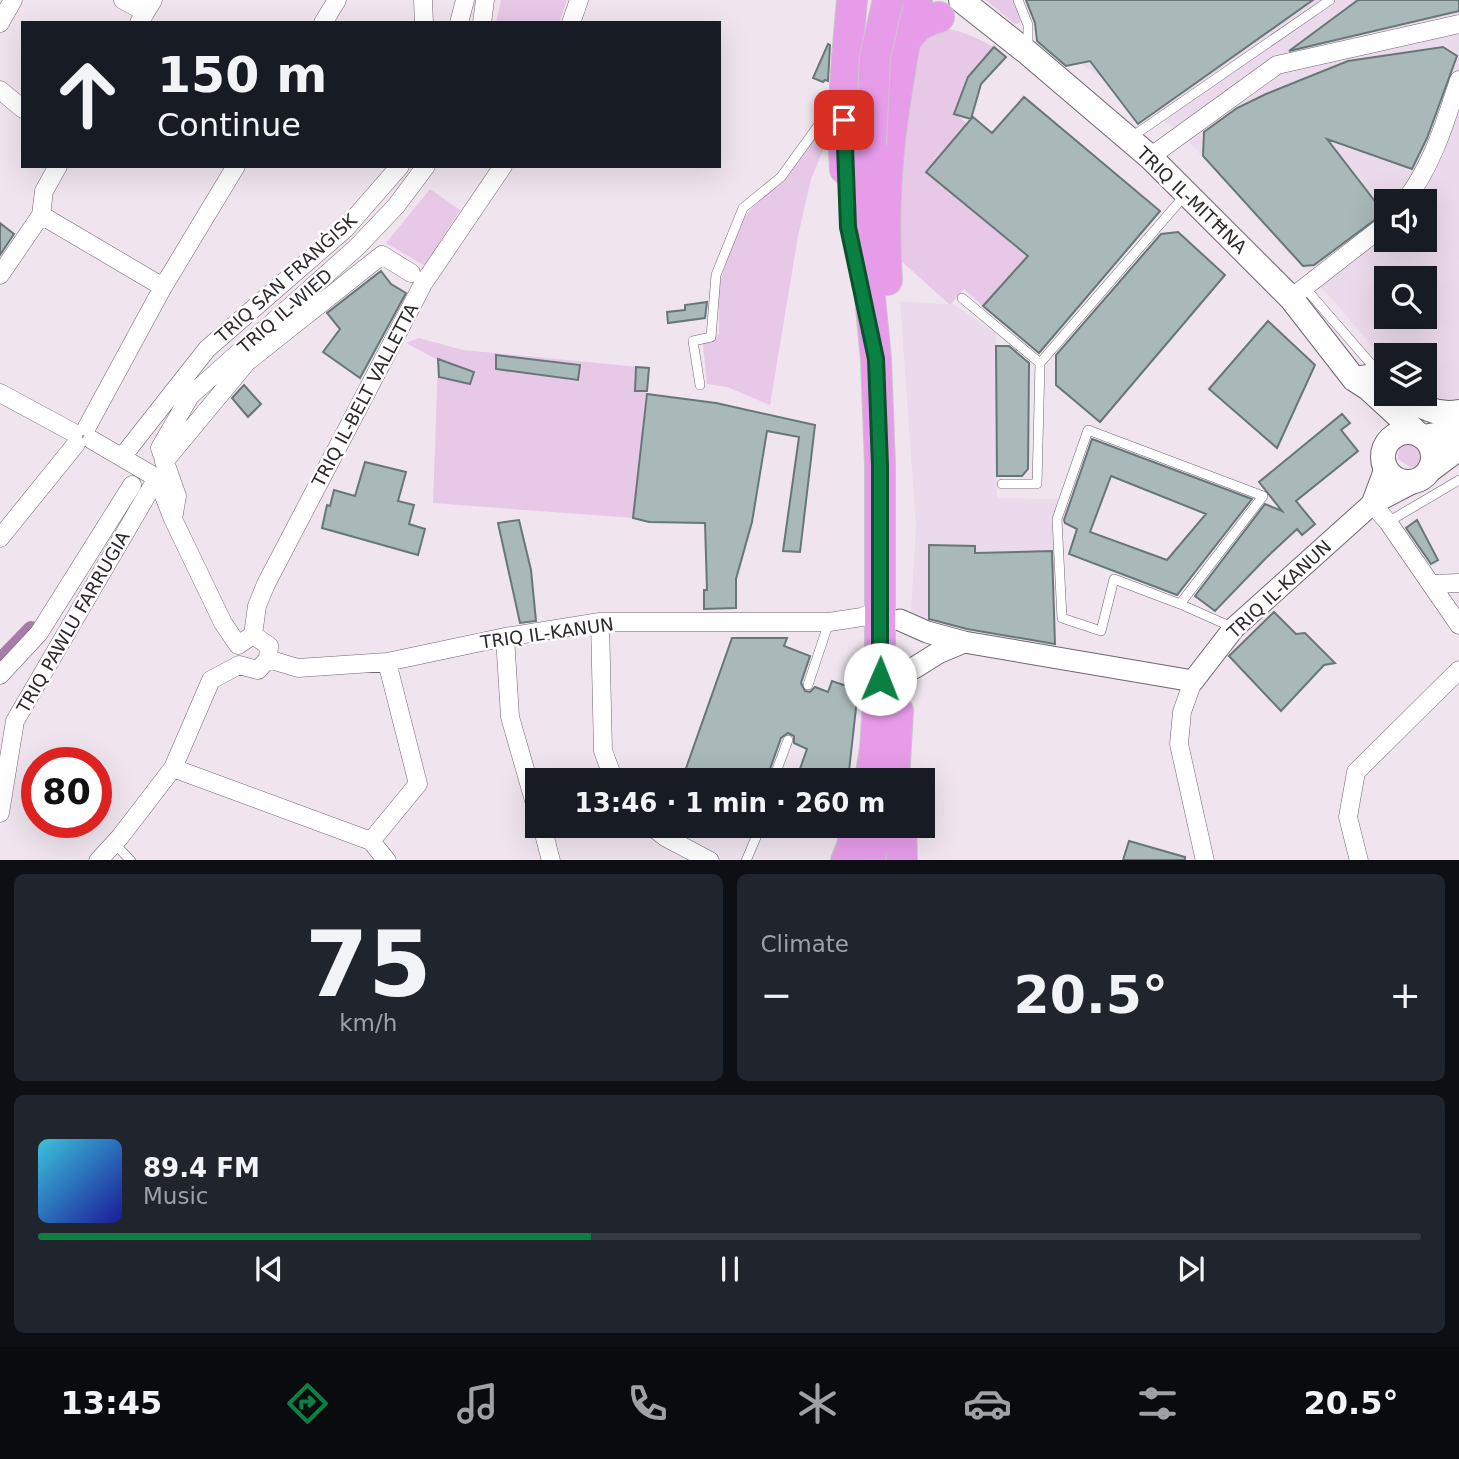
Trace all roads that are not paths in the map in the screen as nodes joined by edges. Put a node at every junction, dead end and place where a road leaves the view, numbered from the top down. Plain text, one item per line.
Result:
1 (13, 0) edge
2 (123, 0) edge
3 (337, 0) edge
4 (422, 0) edge
5 (464, 0) edge
6 (485, 0) edge
7 (579, 0) edge
8 (852, 0) edge
9 (862, 0) edge
10 (1018, 0) edge
11 (1330, 0) edge
12 (912, 6) edge
13 (146, 12) edge
14 (324, 21) edge
15 (424, 21) edge
16 (459, 21) edge
17 (482, 21) edge
18 (571, 21) edge
19 (0, 23) edge
20 (1459, 24) edge
21 (1028, 53) junction
22 (1459, 80) edge
23 (0, 90) edge
24 (845, 96) junction
25 (21, 107) edge
26 (1129, 139) junction
27 (1150, 157) junction
28 (57, 168) edge
29 (235, 168) edge
30 (398, 168) edge
31 (424, 168) edge
32 (502, 168) edge
33 (1414, 189) edge
34 (1187, 192) junction
35 (41, 215) junction
36 (1374, 233) edge
37 (411, 273) dead end
38 (0, 275) edge
39 (163, 287) junction
40 (1298, 293) junction
41 (962, 298) dead end
42 (884, 360) junction
43 (1040, 363) junction
44 (1372, 380) edge
45 (700, 386) dead end
46 (0, 393) edge
47 (1419, 406) edge
48 (1459, 412) edge
49 (1459, 428) edge
50 (1421, 435) junction
51 (82, 436) junction
52 (1459, 448) edge
53 (122, 457) junction
54 (1385, 457) junction
55 (161, 470) junction
56 (1422, 475) junction
57 (1459, 480) edge
58 (1002, 484) dead end
59 (132, 485) dead end
60 (1372, 504) junction
61 (1388, 522) junction
62 (0, 538) edge
63 (1459, 583) edge
64 (1432, 584) junction
65 (1180, 604) junction
66 (600, 622) junction
67 (829, 622) junction
68 (887, 623) junction
69 (1459, 625) edge
70 (1234, 628) junction
71 (505, 637) junction
72 (245, 640) junction
73 (964, 642) junction
74 (268, 659) junction
75 (387, 662) junction
76 (239, 665) junction
77 (914, 668) dead end
78 (1459, 670) edge
79 (0, 675) edge
80 (880, 679) junction
81 (1193, 681) junction
82 (808, 685) dead end
83 (898, 723) junction
84 (788, 740) dead end
85 (875, 748) junction
86 (173, 768) junction
87 (609, 768) edge
88 (778, 768) edge
89 (863, 768) edge
90 (872, 768) edge
91 (876, 768) edge
92 (895, 768) edge
93 (900, 768) edge
94 (525, 769) edge
95 (0, 813) edge
96 (545, 838) edge
97 (667, 838) edge
98 (756, 838) edge
99 (853, 838) edge
100 (860, 838) edge
101 (873, 838) edge
102 (890, 838) edge
103 (901, 838) edge
104 (372, 841) junction
105 (115, 844) junction
106 (99, 860) edge
107 (131, 860) edge
108 (387, 860) edge
109 (551, 860) edge
110 (710, 860) edge
111 (746, 860) edge
112 (846, 860) edge
113 (856, 860) edge
114 (870, 860) edge
115 (889, 860) edge
116 (902, 860) edge
117 (1205, 860) edge
118 (1359, 860) edge

1 - 19 street
2 - 13 street
3 - 14 street
4 - 15 street
5 - 16 street
6 - 17 street
7 - 18 street
8 - 24 highway
9 - 12 main road, TRIQ IL-MITĦNA
10 - 21 lane
11 - 26 lane
12 - 21 main road, TRIQ IL-MITĦNA
12 - 42 highway
12 - 42 highway, bridge
20 - 27 street
21 - 26 main road, TRIQ IL-MITĦNA
22 - 33 street
23 - 25 street
24 - 42 highway
24 - 45 lane
26 - 27 main road, TRIQ IL-MITĦNA
27 - 34 main road, TRIQ IL-MITĦNA
28 - 35 street
29 - 39 street
30 - 53 street, TRIQ SAN FRANĠISK
31 - 55 street, TRIQ IL-WIED
32 - 72 street, TRIQ IL-BELT VALLETTA
34 - 40 main road, TRIQ IL-MITĦNA
34 - 43 lane
35 - 38 street
35 - 39 street
36 - 40 street
37 - 55 street, TRIQ IL-WIED
39 - 51 street
40 - 44 main road, TRIQ IL-MITĦNA
41 - 43 lane
42 - 68 highway
43 - 58 lane
44 - 50 main road, TRIQ IL-MITĦNA
44 - 54 main road, TRIQ IL-MITĦNA
46 - 51 street
47 - 48 main road
49 - 50 main road
50 - 54 main road
50 - 56 main road
51 - 53 street
51 - 62 street
52 - 56 main road, TRIQ IL-KANUN
53 - 55 street
54 - 56 main road
54 - 60 street, TRIQ IL-KANUN
55 - 72 street
55 - 95 street, TRIQ PAWLU FARRUGIA
56 - 60 street, TRIQ IL-KANUN
57 - 61 lane
59 - 79 street
60 - 61 street
60 - 70 street, TRIQ IL-KANUN
61 - 64 street
63 - 64 street
64 - 69 street
65 - 65 lane
65 - 70 lane
66 - 67 street, TRIQ IL-KANUN
66 - 71 street, TRIQ IL-KANUN
66 - 87 street
67 - 68 street, TRIQ IL-KANUN
67 - 68 street, TRIQ IL-KANUN
67 - 82 lane
68 - 73 street, TRIQ IL-KANUN
68 - 80 highway
68 - 83 highway
70 - 81 street, TRIQ IL-KANUN
71 - 75 street, TRIQ IL-KANUN
71 - 94 street
72 - 74 street
72 - 76 street, TRIQ IL-BELT VALLETTA
73 - 77 street
73 - 81 street, TRIQ IL-KANUN
74 - 75 street, TRIQ IL-KANUN
74 - 76 street
75 - 104 street
76 - 86 street
78 - 118 street
80 - 85 highway
80 - 89 highway
81 - 117 street, TRIQ IL-KANUN
83 - 92 highway
83 - 93 highway
84 - 88 lane
85 - 90 highway
85 - 91 highway
86 - 104 street
86 - 105 street
96 - 109 street
97 - 110 street
98 - 111 lane
99 - 112 highway
100 - 113 highway
101 - 114 highway
102 - 115 highway
103 - 116 highway
104 - 108 street
105 - 106 street
105 - 107 lane

